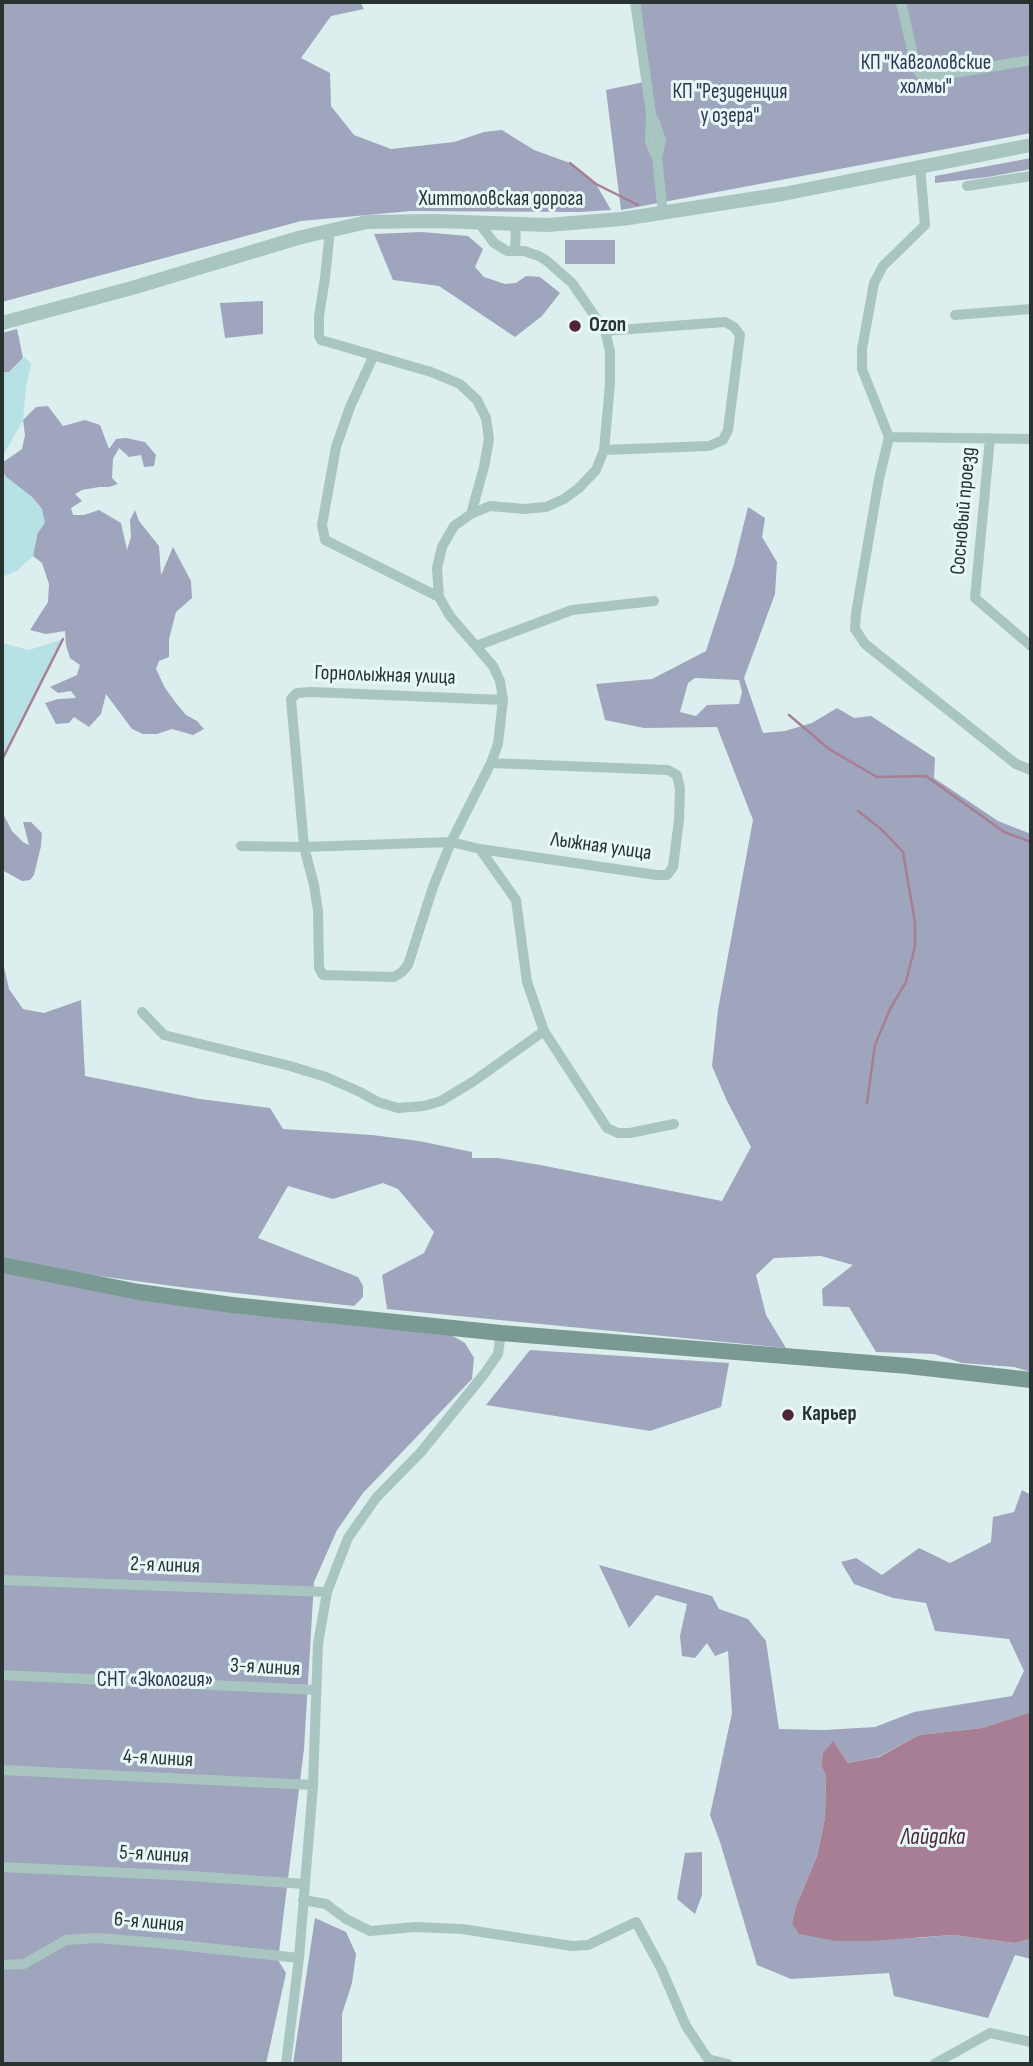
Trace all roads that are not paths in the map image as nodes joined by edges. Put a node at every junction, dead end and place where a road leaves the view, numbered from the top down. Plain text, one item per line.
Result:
1 (635, 2) edge
2 (900, 2) edge
3 (1031, 60) edge
4 (1031, 145) edge
5 (920, 166) junction
6 (1031, 176) edge
7 (967, 186) dead end
8 (663, 213) junction
9 (479, 223) junction
10 (516, 224) junction
11 (328, 231) junction
12 (515, 251) junction
13 (1031, 309) edge
14 (955, 315) dead end
15 (2, 323) edge
16 (605, 331) junction
17 (373, 357) junction
18 (889, 437) junction
19 (990, 438) junction
20 (1031, 439) edge
21 (604, 450) junction
22 (471, 514) junction
23 (439, 597) junction
24 (654, 601) dead end
25 (476, 646) junction
26 (1031, 646) edge
27 (503, 699) junction
28 (491, 764) junction
29 (1031, 770) edge
30 (451, 842) junction
31 (241, 846) dead end
32 (304, 847) junction
33 (480, 849) junction
34 (142, 1012) dead end
35 (544, 1031) junction
36 (674, 1124) dead end
37 (2, 1265) edge
38 (501, 1333) junction
39 (1031, 1380) edge
40 (2, 1580) edge
41 (327, 1591) junction
42 (2, 1675) edge
43 (316, 1690) junction
44 (2, 1770) edge
45 (313, 1785) junction
46 (2, 1867) edge
47 (304, 1884) junction
48 (303, 1900) junction
49 (299, 1958) junction
50 (2, 1965) edge
51 (1031, 2042) edge
52 (286, 2064) edge
53 (728, 2064) edge
54 (934, 2064) edge

1 - 8 street
2 - 3 street
4 - 5 street, Хиттоловская дорога
5 - 8 street, Хиттоловская дорога
5 - 18 street
6 - 7 street
8 - 10 street, Хиттоловская дорога
9 - 10 street, Хиттоловская дорога
9 - 11 street, Хиттоловская дорога
9 - 12 street
10 - 12 street
11 - 15 street, Хиттоловская дорога
11 - 17 street
12 - 16 street
13 - 14 street
16 - 21 street
16 - 21 street
17 - 22 street
17 - 23 street
18 - 19 street
18 - 29 street
19 - 20 street
19 - 26 street, Сосновый проезд
21 - 22 street
22 - 23 street
23 - 25 street
24 - 25 street
25 - 27 street
27 - 28 street
27 - 32 street, Горнолыжная улица
28 - 30 street
28 - 33 street, Лыжная улица
30 - 32 street
30 - 32 street, Горнолыжная улица
30 - 33 street, Лыжная улица
31 - 32 street
33 - 35 street
34 - 35 street
35 - 36 street
37 - 38 main road
38 - 39 main road
38 - 41 street
40 - 41 street, 2-я линия
41 - 43 street
42 - 43 street, 3-я линия
43 - 45 street
44 - 45 street, 4-я линия
45 - 47 street
46 - 47 street, 5-я линия
47 - 48 street
48 - 49 street
48 - 53 street
49 - 50 street, 6-я линия
49 - 52 street
51 - 54 street

